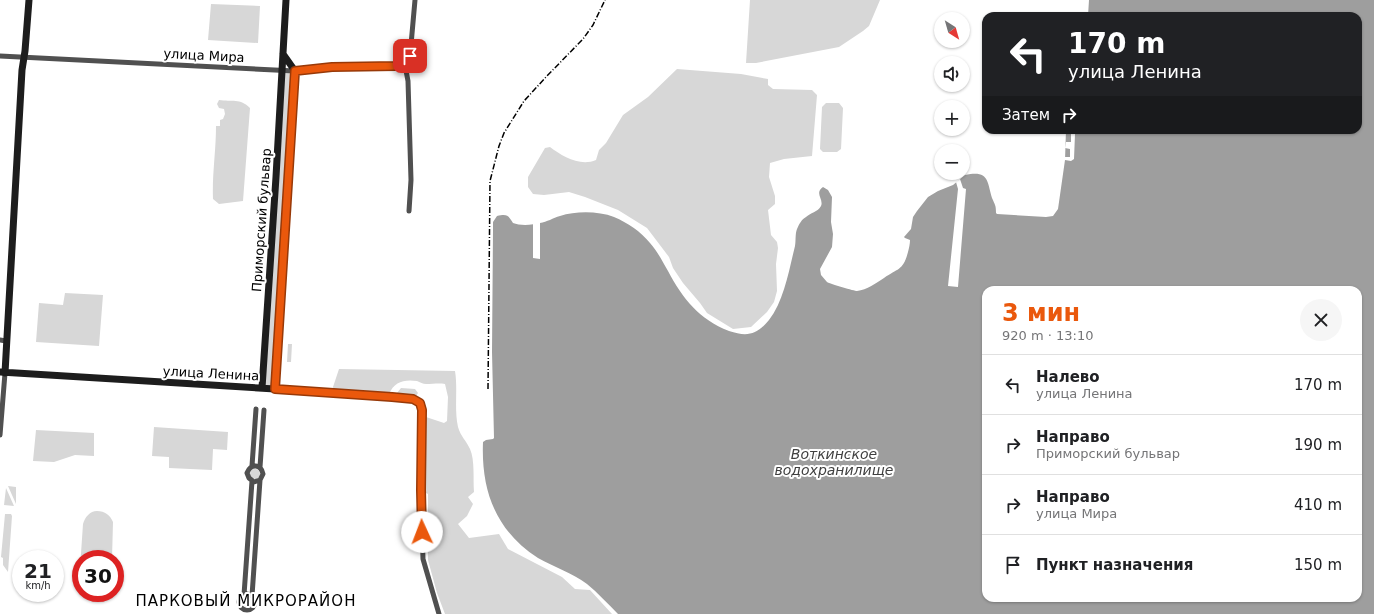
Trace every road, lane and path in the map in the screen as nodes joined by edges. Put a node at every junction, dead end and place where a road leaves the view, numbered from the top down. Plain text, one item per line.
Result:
1 (29, 0) edge
2 (286, 0) edge
3 (415, 0) edge
4 (283, 54) junction
5 (0, 56) edge
6 (24, 57) junction
7 (404, 60) junction
8 (282, 71) junction
9 (295, 71) junction
10 (409, 211) dead end
11 (3, 341) edge
12 (2, 372) edge
13 (262, 388) junction
14 (275, 389) junction
15 (256, 409) dead end
16 (264, 410) dead end
17 (0, 435) edge
18 (252, 466) junction
19 (260, 467) junction
20 (260, 480) junction
21 (252, 481) junction
22 (244, 595) junction
23 (252, 596) junction
24 (252, 611) edge
25 (244, 612) edge
26 (439, 614) edge

1 - 6 street
2 - 4 street, Приморский бульвар
3 - 7 street
4 - 8 street, Приморский бульвар
4 - 9 street
5 - 6 street, улица Мира
6 - 8 street, улица Мира
6 - 11 street
7 - 9 street, улица Мира
7 - 10 street
8 - 9 street, улица Мира
8 - 13 street, Приморский бульвар
9 - 14 street, Приморский бульвар
11 - 12 street
12 - 13 street, улица Ленина
12 - 17 street
13 - 14 street, улица Ленина
14 - 26 street, улица Ленина
15 - 18 street
16 - 19 street
18 - 19 street
18 - 21 street
19 - 20 street
20 - 21 street
20 - 23 street
21 - 22 street
22 - 23 street
22 - 25 street
23 - 24 street
24 - 25 street

